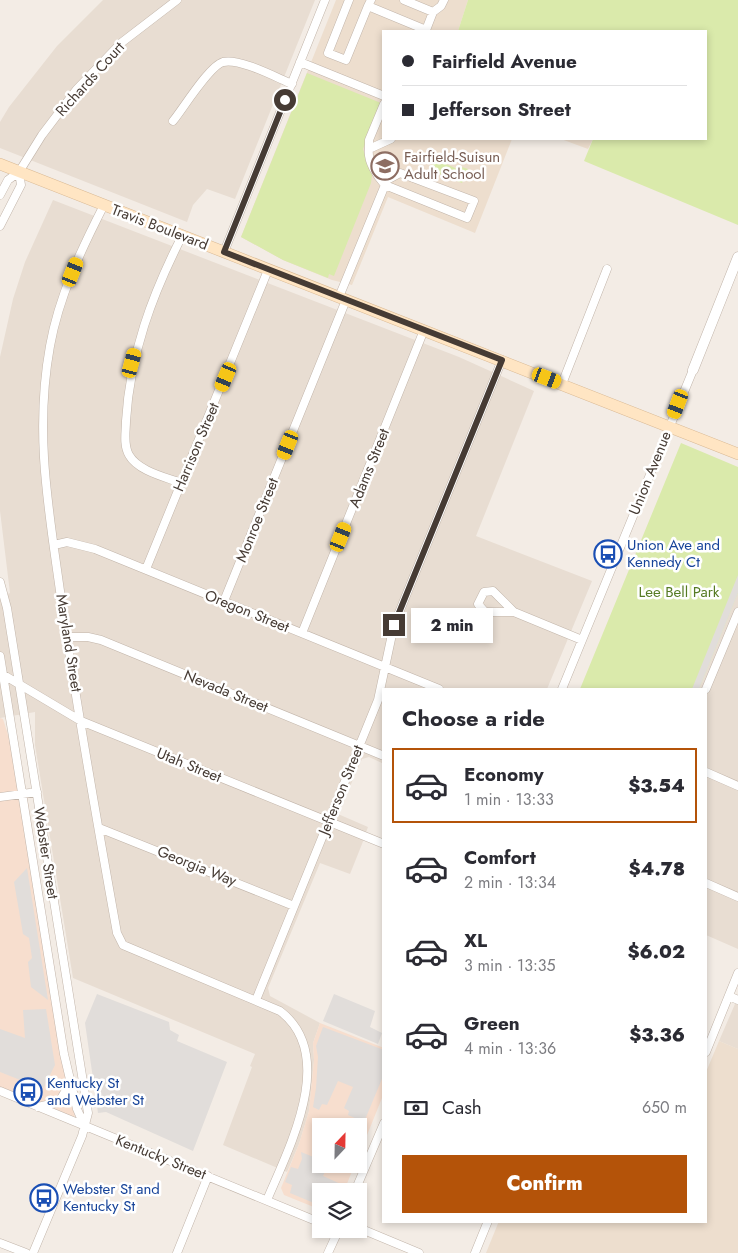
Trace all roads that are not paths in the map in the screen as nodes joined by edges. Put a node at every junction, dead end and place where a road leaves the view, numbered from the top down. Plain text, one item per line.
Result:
1 (177, 0) edge
2 (325, 0) edge
3 (349, 0) edge
4 (404, 0) edge
5 (444, 0) edge
6 (370, 3) edge
7 (433, 12) junction
8 (300, 62) junction
9 (292, 84) junction
10 (382, 95) edge
11 (382, 109) edge
12 (173, 121) dead end
13 (389, 140) edge
14 (369, 149) junction
15 (0, 164) edge
16 (19, 172) junction
17 (385, 185) junction
18 (0, 195) edge
19 (104, 205) junction
20 (0, 226) edge
21 (182, 236) junction
22 (224, 252) junction
23 (738, 257) edge
24 (608, 269) dead end
25 (268, 270) junction
26 (343, 299) junction
27 (424, 330) junction
28 (502, 360) junction
29 (693, 370) joint
30 (562, 384) junction
31 (669, 426) junction
32 (738, 454) edge
33 (181, 483) junction
34 (54, 545) junction
35 (146, 569) junction
36 (0, 582) edge
37 (224, 601) junction
38 (514, 612) dead end
39 (738, 612) edge
40 (302, 633) junction
41 (67, 637) junction
42 (582, 640) junction
43 (0, 656) edge
44 (384, 667) junction
45 (1, 674) edge
46 (19, 685) junction
47 (436, 688) edge
48 (562, 688) edge
49 (706, 688) edge
50 (81, 720) junction
51 (358, 746) junction
52 (382, 755) edge
53 (707, 772) edge
54 (738, 786) edge
55 (36, 792) junction
56 (22, 794) junction
57 (0, 797) edge
58 (328, 822) junction
59 (99, 828) junction
60 (382, 843) edge
61 (707, 883) edge
62 (738, 897) edge
63 (294, 906) junction
64 (738, 973) edge
65 (729, 996) junction
66 (256, 1000) junction
67 (738, 1000) edge
68 (707, 1050) edge
69 (70, 1083) junction
70 (0, 1091) edge
71 (38, 1107) junction
72 (84, 1124) junction
73 (382, 1127) edge
74 (208, 1176) junction
75 (358, 1183) edge
76 (267, 1200) junction
77 (312, 1219) edge
78 (487, 1223) edge
79 (367, 1231) edge
80 (335, 1238) edge
81 (0, 1243) edge
82 (26, 1253) edge
83 (33, 1253) edge
84 (177, 1253) edge
85 (328, 1253) edge
86 (419, 1253) edge
87 (475, 1253) edge

1 - 16 street, Richards Court
2 - 8 street
3 - 6 street
4 - 7 street
5 - 7 street
6 - 7 street
8 - 9 street
8 - 10 street
9 - 12 street
9 - 22 street
11 - 14 street
13 - 14 street
14 - 17 street
15 - 16 main road, Travis Boulevard
16 - 18 street
16 - 19 main road, Travis Boulevard
16 - 20 street
17 - 17 street
17 - 26 street, Monroe Street
19 - 21 main road, Travis Boulevard
19 - 34 street, Maryland Street
21 - 22 main road, Travis Boulevard
21 - 33 street
22 - 25 main road, Travis Boulevard
23 - 29 street, Union Avenue
24 - 30 street
25 - 26 main road, Travis Boulevard
25 - 33 street, Harrison Street
26 - 27 main road, Travis Boulevard
26 - 37 street, Monroe Street
27 - 28 main road, Travis Boulevard
27 - 40 street, Adams Street
28 - 30 main road, Travis Boulevard
28 - 44 street, Jefferson Street
29 - 31 street, Union Avenue
30 - 31 main road, Travis Boulevard
31 - 32 main road, Travis Boulevard
31 - 42 street, Union Avenue
33 - 35 street, Harrison Street
34 - 35 street, Oregon Street
34 - 41 street, Maryland Street
35 - 37 street, Oregon Street
36 - 46 street, Webster Street
37 - 40 street, Oregon Street
38 - 42 street
39 - 49 street
40 - 44 street, Oregon Street
41 - 50 street, Maryland Street
41 - 51 street, Nevada Street
42 - 48 street, Union Avenue
43 - 45 street, Webster Street
44 - 47 street, Oregon Street
44 - 51 street, Jefferson Street
45 - 46 street, Utah Street
45 - 56 street, Webster Street
46 - 50 street, Utah Street
46 - 55 street, Webster Street
50 - 58 street, Utah Street
50 - 59 street, Maryland Street
51 - 52 street, Nevada Street
51 - 58 street, Jefferson Street
53 - 54 street
55 - 56 street
55 - 72 street, Webster Street
56 - 57 street
56 - 69 street, Webster Street
58 - 60 street, Utah Street
58 - 63 street, Jefferson Street
59 - 63 street, Georgia Way
59 - 66 street, Maryland Street
61 - 62 street
63 - 66 street, Jefferson Street
64 - 65 street
65 - 67 street
65 - 68 street
66 - 76 street
69 - 71 street
69 - 72 street, Webster Street
70 - 71 street, Kentucky Street
71 - 72 street, Kentucky Street
72 - 74 street, Kentucky Street
72 - 83 street, Webster Street
73 - 75 street
74 - 76 street, Kentucky Street
74 - 84 street
76 - 77 street, Kentucky Street
78 - 87 street
79 - 86 street
80 - 85 street
81 - 82 street

